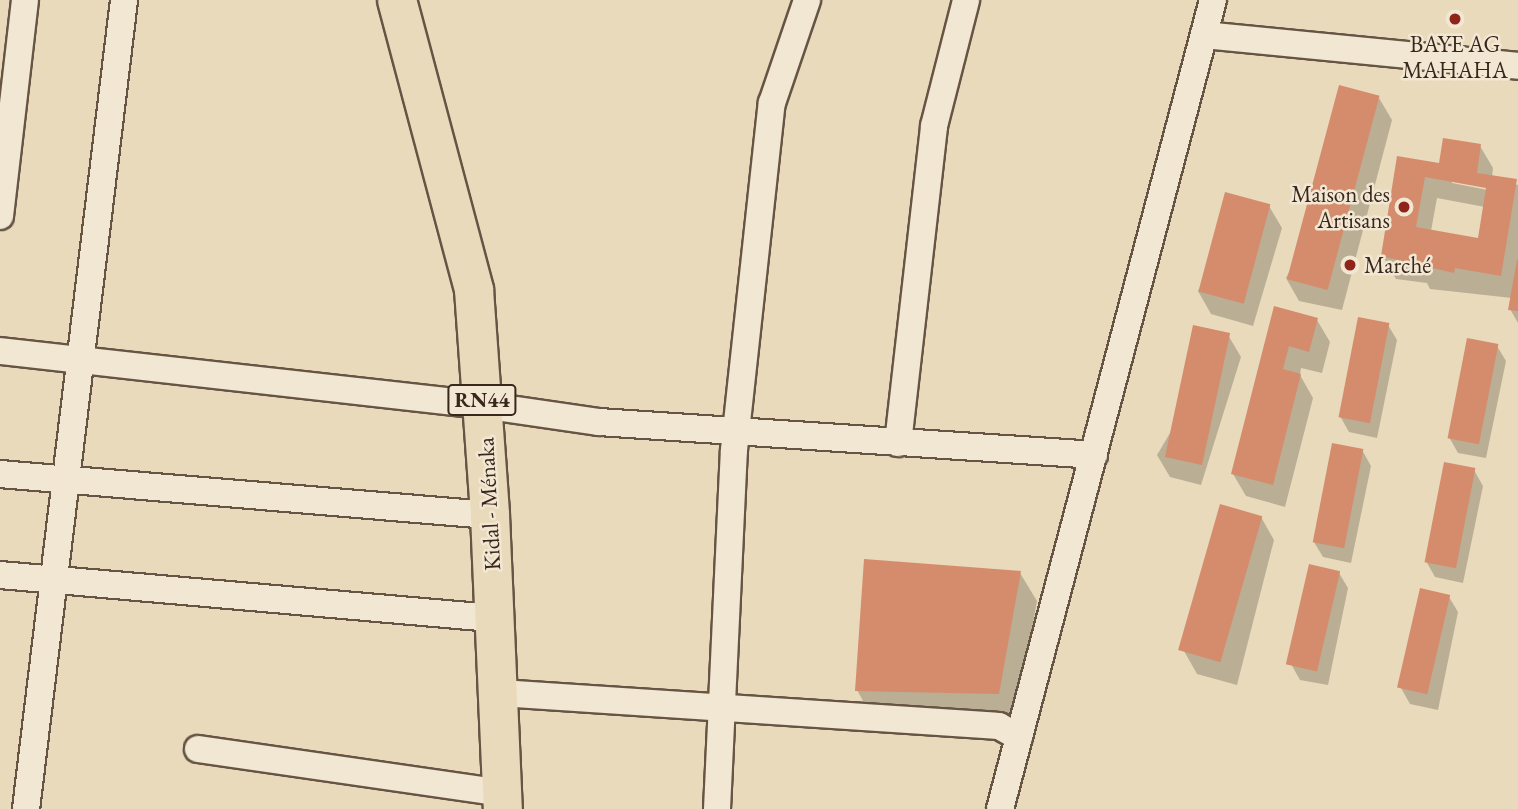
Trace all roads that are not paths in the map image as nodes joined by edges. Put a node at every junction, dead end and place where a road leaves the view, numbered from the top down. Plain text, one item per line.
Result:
1 (25, 0) edge
2 (124, 0) edge
3 (397, 0) edge
4 (807, 0) edge
5 (966, 0) edge
6 (1213, 0) edge
7 (1204, 35) junction
8 (1518, 66) edge
9 (0, 216) edge
10 (0, 351) edge
11 (80, 360) junction
12 (482, 405) junction
13 (738, 430) junction
14 (898, 443) junction
15 (1094, 455) junction
16 (0, 474) edge
17 (66, 480) junction
18 (490, 515) junction
19 (0, 575) edge
20 (54, 580) junction
21 (495, 618) junction
22 (500, 693) junction
23 (724, 705) junction
24 (1019, 737) junction
25 (198, 749) dead end
26 (503, 801) edge
27 (26, 809) edge
28 (717, 809) edge
29 (1000, 809) edge

1 - 9 street
2 - 11 street
3 - 12 main road, Kidal - Ménaka / RN44
4 - 13 street
5 - 14 street
6 - 7 street
7 - 8 street
7 - 15 street
10 - 11 street
11 - 12 street
11 - 17 street
12 - 13 street
12 - 18 main road, Kidal - Ménaka / RN44
13 - 14 street
13 - 23 street
14 - 15 street
15 - 24 street
16 - 17 street
17 - 18 street
17 - 20 street
18 - 21 main road, Kidal - Ménaka / RN44
19 - 20 street
20 - 21 street
20 - 27 street
21 - 22 main road, Kidal - Ménaka / RN44
22 - 23 street
22 - 26 main road, Kidal - Ménaka / RN44
23 - 24 street
23 - 28 street
24 - 29 street
25 - 26 street

